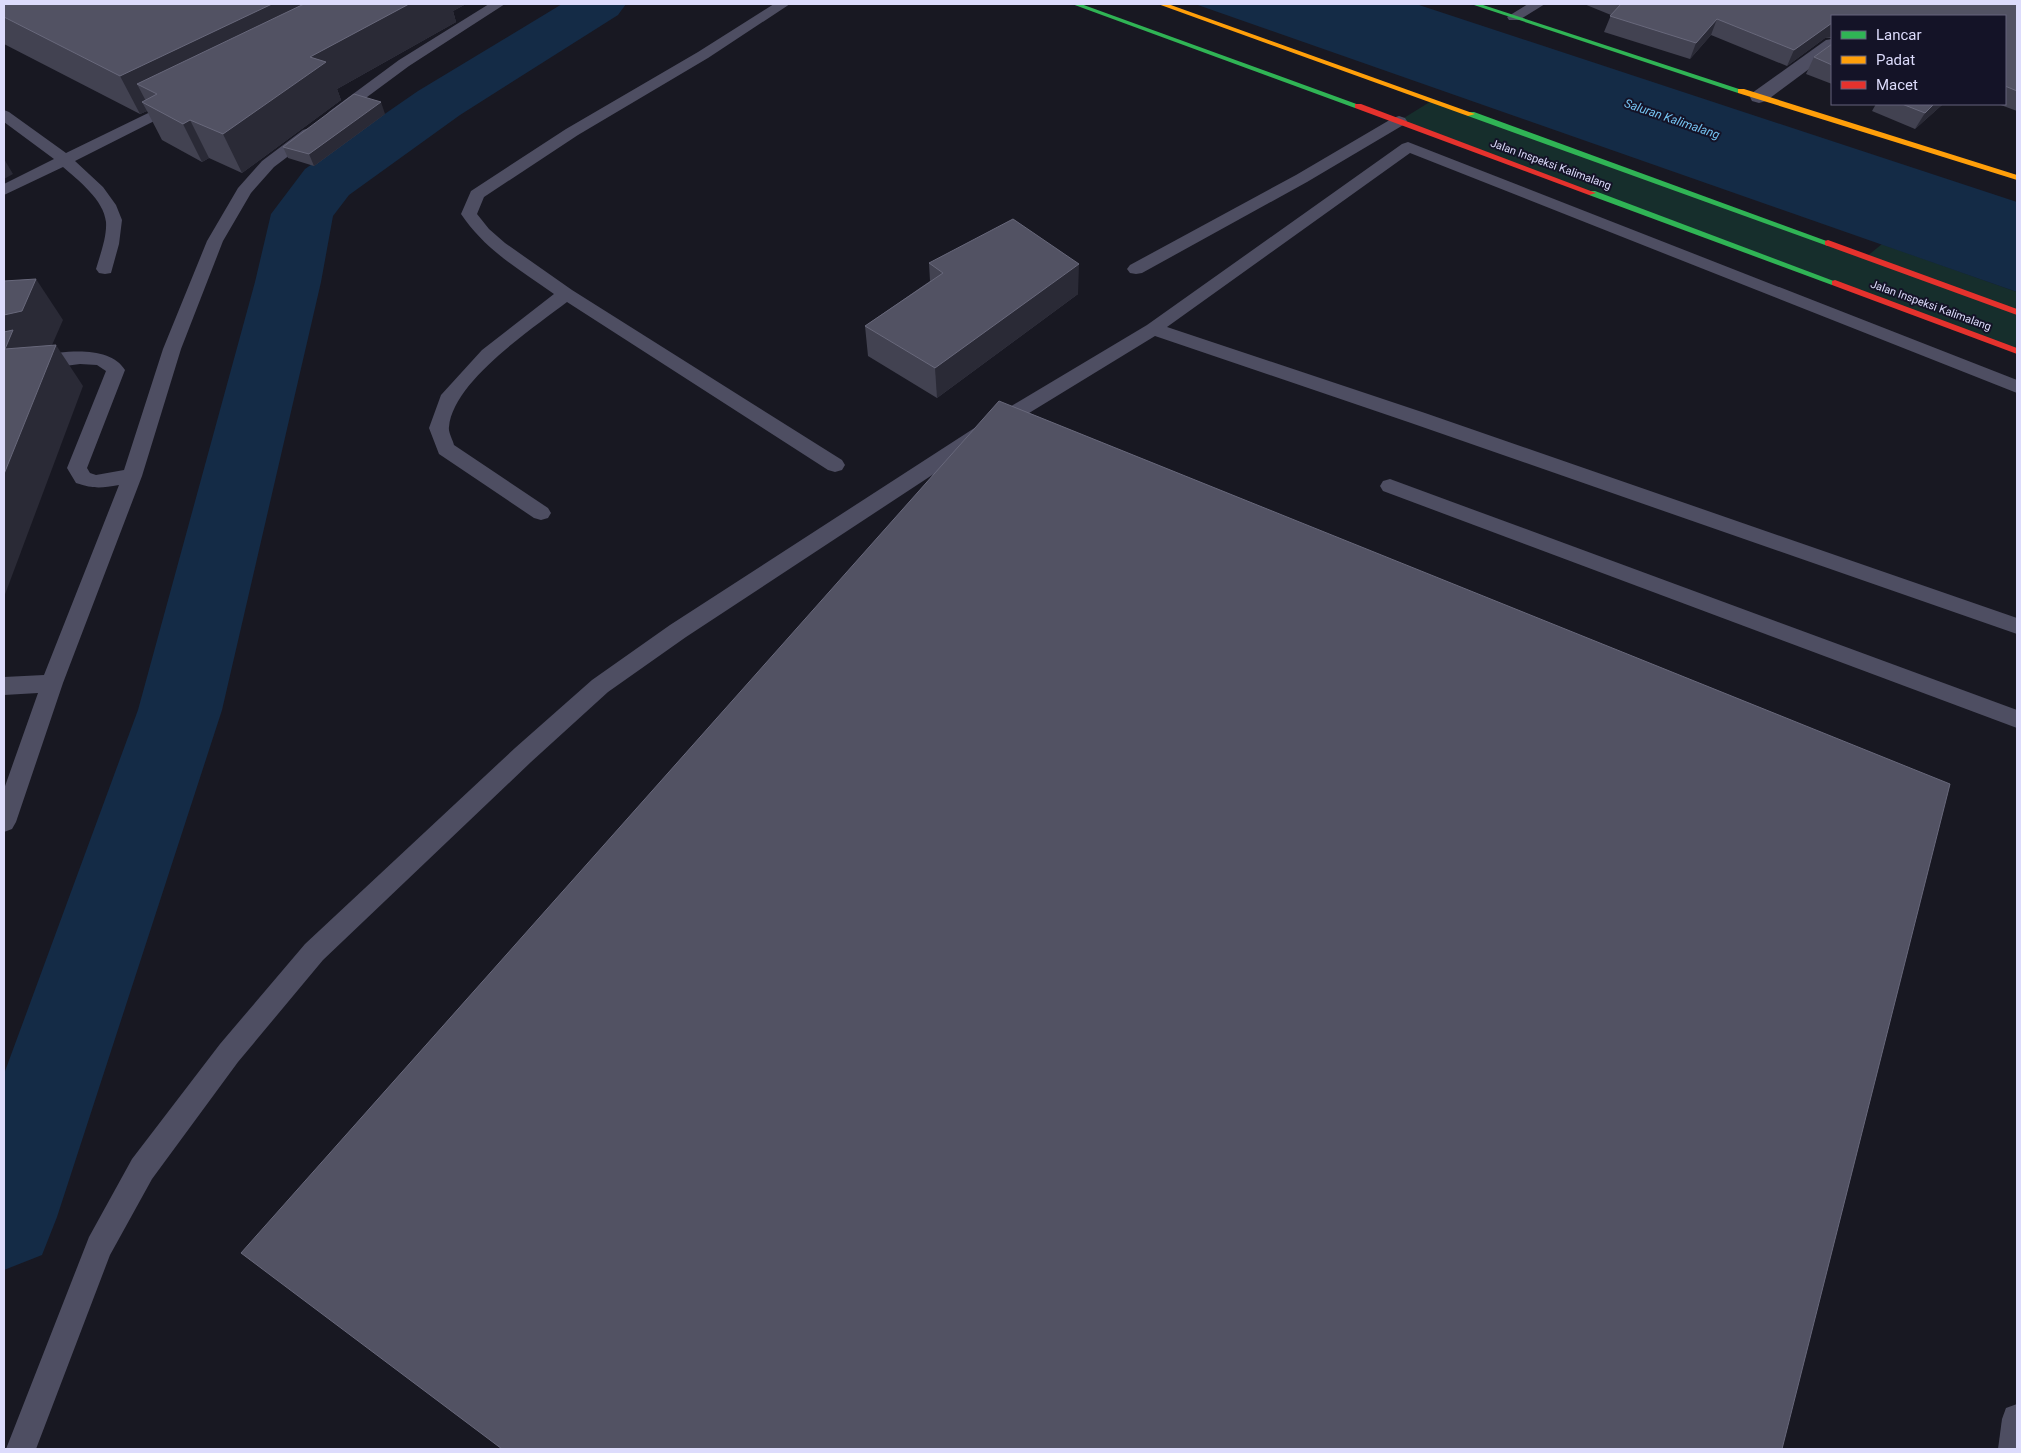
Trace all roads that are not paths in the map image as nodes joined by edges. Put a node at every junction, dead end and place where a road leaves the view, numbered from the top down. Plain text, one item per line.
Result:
1 (498, 4) edge
2 (783, 4) edge
3 (1075, 4) edge
4 (1162, 4) edge
5 (1474, 4) edge
6 (1538, 4) edge
7 (1514, 17) junction
8 (1831, 45) edge
9 (191, 97) edge
10 (1759, 98) junction
11 (4, 115) edge
12 (1399, 121) junction
13 (65, 159) junction
14 (2017, 178) edge
15 (4, 190) edge
16 (105, 269) dead end
17 (1136, 269) dead end
18 (566, 294) junction
19 (2017, 312) edge
20 (1153, 329) junction
21 (2017, 351) edge
22 (4, 368) edge
23 (2017, 388) edge
24 (835, 465) dead end
25 (132, 476) junction
26 (1390, 486) dead end
27 (541, 513) dead end
28 (2017, 626) edge
29 (52, 683) junction
30 (4, 686) edge
31 (2017, 719) edge
32 (4, 822) edge
33 (2017, 1419) edge
34 (21, 1449) edge
35 (2013, 1449) edge

1 - 25 lane
2 - 18 lane
3 - 12 main road, Jalan Inspeksi Kalimalang
4 - 19 main road, Jalan Inspeksi Kalimalang
5 - 7 main road
6 - 7 lane
7 - 10 main road
8 - 10 street
9 - 13 lane
10 - 14 main road
11 - 13 lane
12 - 17 lane
12 - 21 main road, Jalan Inspeksi Kalimalang
13 - 15 lane
13 - 16 lane
18 - 24 lane
18 - 27 lane
20 - 23 lane
20 - 28 lane
20 - 34 lane
22 - 25 lane
25 - 29 lane
26 - 31 lane
29 - 30 lane
29 - 32 lane
33 - 35 lane

